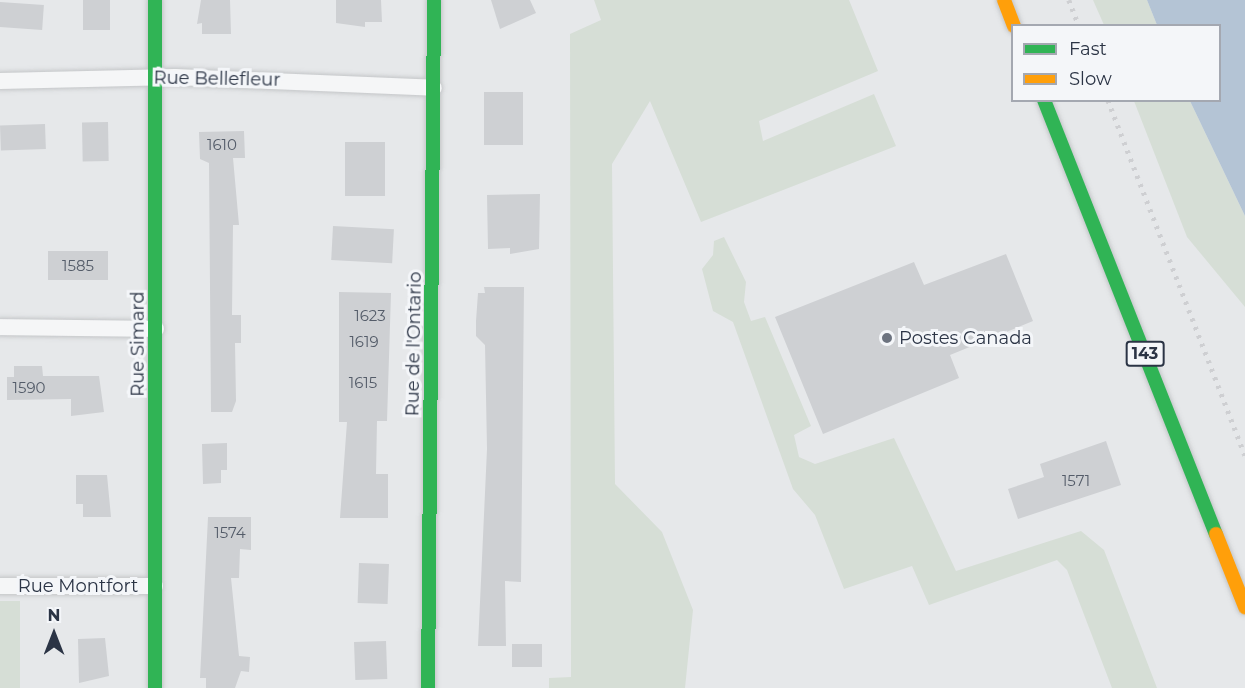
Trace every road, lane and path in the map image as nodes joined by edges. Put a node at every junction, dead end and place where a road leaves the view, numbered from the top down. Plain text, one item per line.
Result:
1 (154, 0) edge
2 (434, 0) edge
3 (1004, 0) edge
4 (1013, 24) edge
5 (155, 78) junction
6 (0, 81) edge
7 (434, 88) junction
8 (1045, 102) edge
9 (0, 327) edge
10 (156, 329) junction
11 (0, 586) edge
12 (155, 586) junction
13 (1245, 607) edge
14 (154, 688) edge
15 (428, 688) edge

1 - 5 street, Rue Simard
2 - 7 street, Rue de l'Ontario
3 - 4 street
5 - 6 street, Rue Bellefleur
5 - 7 street, Rue Bellefleur
5 - 10 street, Rue Simard
7 - 15 street, Rue de l'Ontario
8 - 13 street, 143
9 - 10 street
10 - 12 street, Rue Simard
11 - 12 street, Rue Montfort
12 - 14 street, Rue Simard

